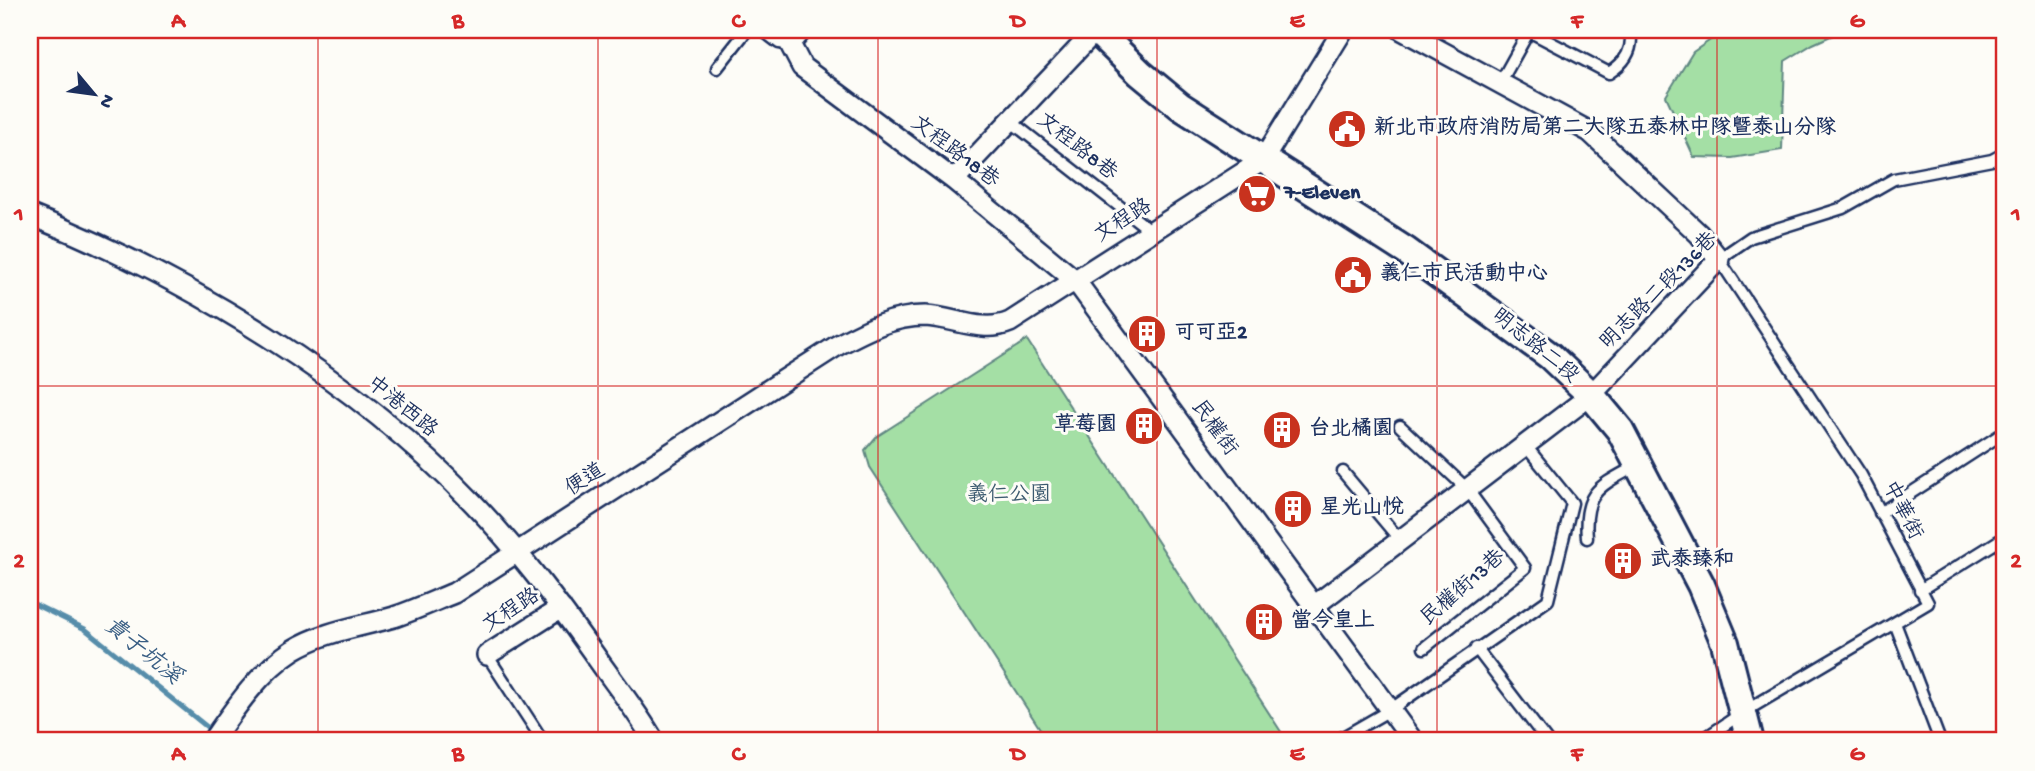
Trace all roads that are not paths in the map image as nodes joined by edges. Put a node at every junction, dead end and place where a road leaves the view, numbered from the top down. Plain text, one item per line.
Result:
1 (747, 30) edge
2 (762, 30) edge
3 (1096, 30) edge
4 (1343, 30) edge
5 (1402, 30) edge
6 (1528, 30) edge
7 (1630, 30) edge
8 (796, 37) edge
9 (717, 68) dead end
10 (1500, 83) junction
11 (1009, 120) junction
12 (2005, 153) edge
13 (1263, 160) junction
14 (954, 180) junction
15 (30, 215) edge
16 (1151, 232) junction
17 (1719, 259) junction
18 (1075, 280) junction
19 (1010, 322) joint
20 (1591, 395) junction
21 (1400, 426) dead end
22 (2005, 432) edge
23 (1525, 445) junction
24 (1639, 464) junction
25 (1343, 472) dead end
26 (1467, 489) junction
27 (1880, 513) junction
28 (2005, 537) edge
29 (1587, 538) dead end
30 (1400, 540) junction
31 (518, 552) junction
32 (1920, 590) junction
33 (1314, 606) junction
34 (561, 608) junction
35 (1895, 623) junction
36 (1424, 648) dead end
37 (1476, 648) junction
38 (488, 655) joint
39 (1390, 710) junction
40 (1742, 713) junction
41 (212, 741) edge
42 (543, 741) edge
43 (654, 741) edge
44 (1336, 741) edge
45 (1413, 741) edge
46 (1547, 741) edge
47 (1701, 741) edge
48 (1750, 741) edge
49 (1940, 741) edge

1 - 9 lane
2 - 8 lane
3 - 11 street
3 - 13 main road, 明志路二段
4 - 13 street
5 - 10 street
6 - 7 lane
6 - 10 lane
8 - 14 street, 文程路18巷
10 - 17 street
11 - 14 street
11 - 16 lane, 文程路8巷
12 - 17 lane, 明志路二段136巷
13 - 16 street, 文程路
13 - 20 main road, 明志路二段
14 - 18 street, 文程路18巷
15 - 31 street, 中港西路
16 - 18 street, 文程路
17 - 20 street, 明志路二段136巷
17 - 27 lane, 中華街
18 - 19 street, 文程路
18 - 33 street, 民權街
19 - 31 street, 便道
20 - 23 street
20 - 24 main road, 明志路二段
21 - 26 lane
22 - 27 lane
23 - 26 street
23 - 37 lane
24 - 29 lane
24 - 40 main road, 明志路二段
25 - 30 lane
26 - 30 street
26 - 36 lane, 民權街13巷
27 - 32 lane, 中華街
28 - 32 lane
30 - 33 street
31 - 34 street, 中港西路
31 - 41 street, 便道
32 - 35 lane
33 - 39 street, 民權街
34 - 38 street, 文程路
34 - 43 street, 中港西路
35 - 40 lane
35 - 49 lane
37 - 39 lane
37 - 46 lane
38 - 42 lane
39 - 44 lane
39 - 45 street, 民權街
40 - 47 lane
40 - 48 main road, 明志路二段

